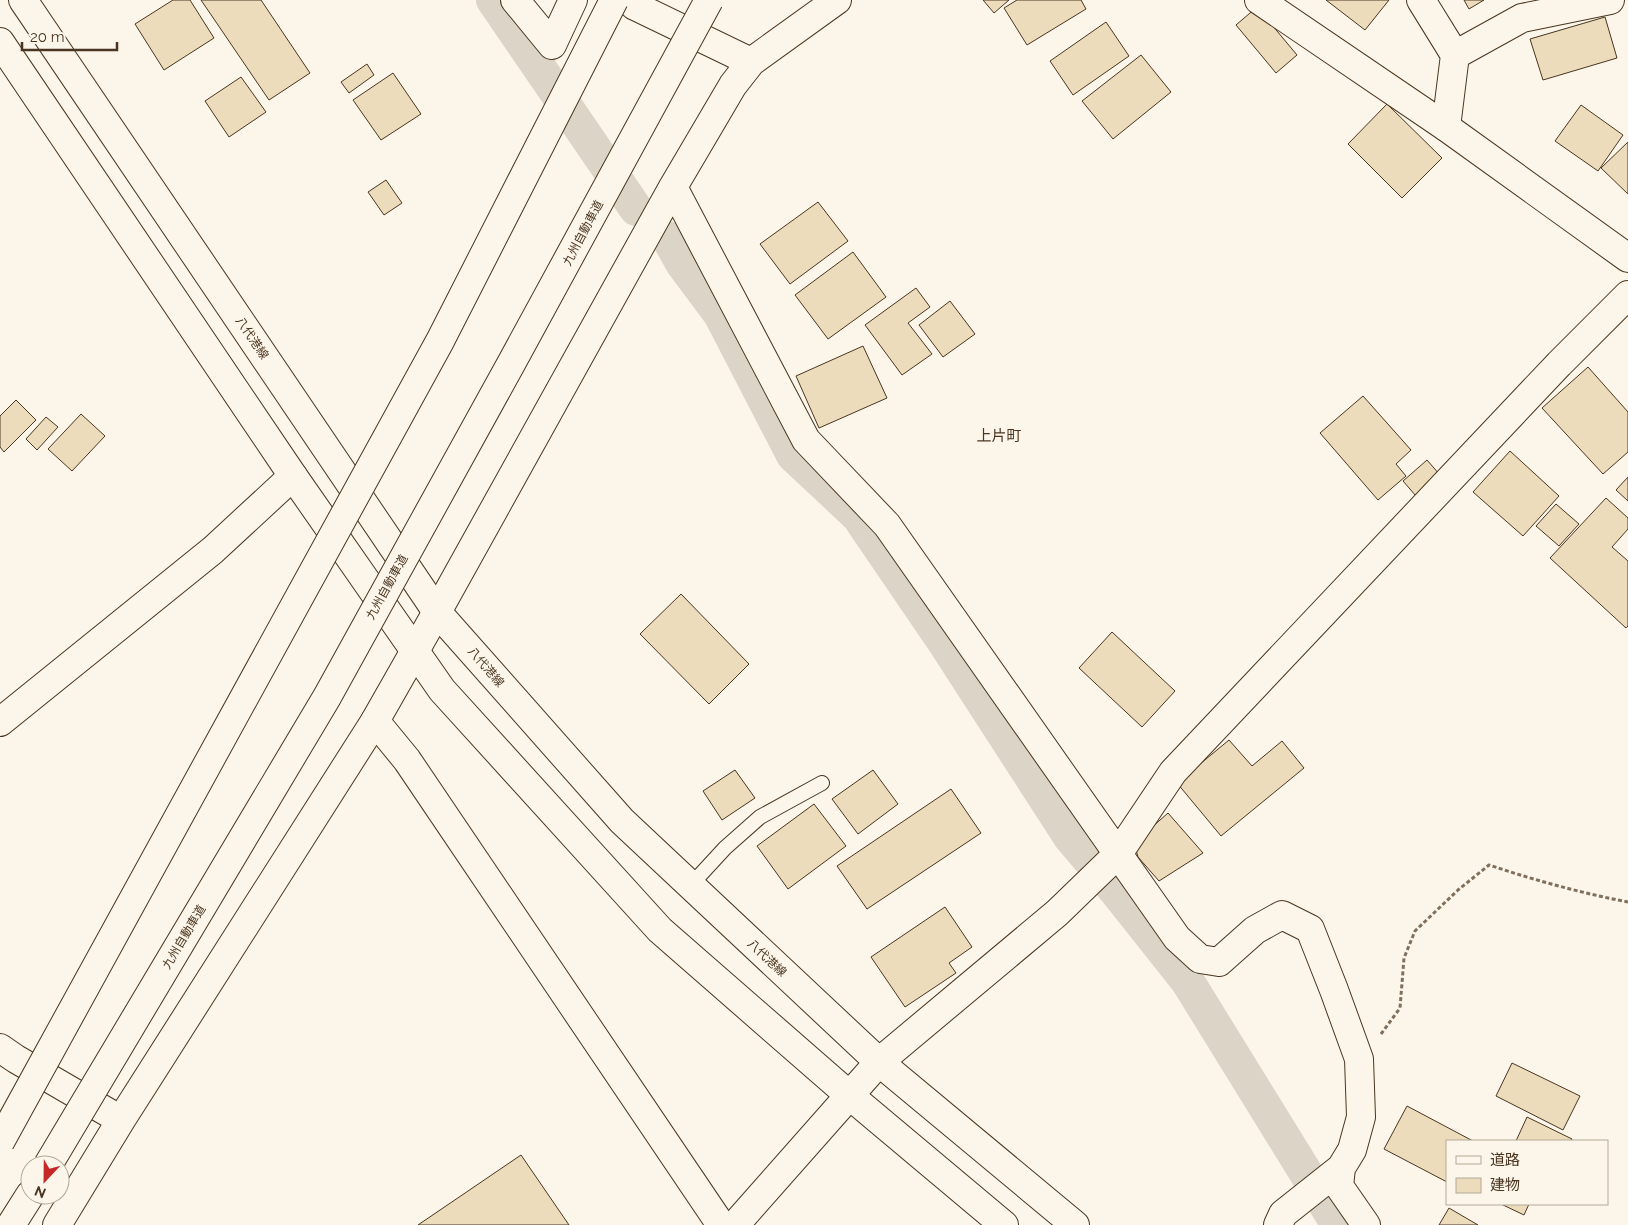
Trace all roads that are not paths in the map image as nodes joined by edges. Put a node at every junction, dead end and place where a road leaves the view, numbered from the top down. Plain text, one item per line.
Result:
1 (23, 0) edge
2 (515, 0) edge
3 (573, 0) edge
4 (614, 0) edge
5 (628, 0) edge
6 (709, 0) edge
7 (837, 0) edge
8 (1260, 0) edge
9 (1421, 0) edge
10 (1610, 0) edge
11 (0, 42) edge
12 (1455, 55) junction
13 (751, 62) junction
14 (1446, 127) junction
15 (673, 187) junction
16 (1628, 258) edge
17 (1628, 295) edge
18 (293, 476) junction
19 (437, 612) junction
20 (415, 652) junction
21 (375, 721) junction
22 (0, 722) edge
23 (822, 783) dead end
24 (1118, 854) junction
25 (690, 886) junction
26 (0, 1048) edge
27 (878, 1062) junction
28 (849, 1095) junction
29 (121, 1120) junction
30 (0, 1142) edge
31 (54, 1155) edge
32 (1340, 1168) junction
33 (23, 1205) edge
34 (1281, 1220) edge
35 (11, 1225) edge
36 (56, 1225) edge
37 (721, 1225) edge
38 (735, 1225) edge
39 (1004, 1225) edge
40 (1076, 1225) edge
41 (1366, 1225) edge

1 - 19 main road, 八代港線
2 - 3 main road
4 - 30 main road, bridge
5 - 13 main road
6 - 31 main road, 九州自動車道, bridge
7 - 13 main road
8 - 14 main road
9 - 12 main road
10 - 12 main road
11 - 18 main road
12 - 14 main road
13 - 15 main road
14 - 16 main road
15 - 19 main road
15 - 24 main road
17 - 24 main road
18 - 20 main road
18 - 22 main road
19 - 20 main road
19 - 25 main road, 八代港線
20 - 21 main road
20 - 28 main road
21 - 29 main road
21 - 37 main road
23 - 25 lane
24 - 27 main road
24 - 32 main road
25 - 27 main road, 八代港線
26 - 29 main road
27 - 28 main road
27 - 40 main road, 八代港線
28 - 38 main road
28 - 39 main road
29 - 36 main road
32 - 34 main road
32 - 41 main road
33 - 35 main road

